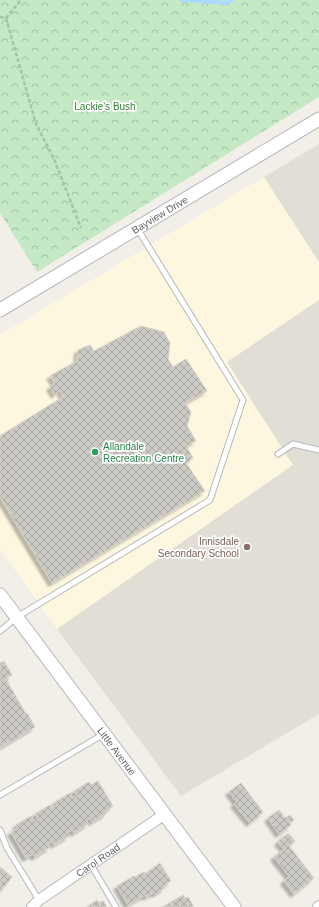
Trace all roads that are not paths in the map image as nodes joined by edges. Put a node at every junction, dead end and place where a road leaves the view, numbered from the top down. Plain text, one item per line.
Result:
1 (319, 119) edge
2 (137, 227) junction
3 (0, 310) edge
4 (319, 450) edge
5 (278, 454) dead end
6 (0, 595) edge
7 (17, 617) junction
8 (0, 631) edge
9 (104, 734) junction
10 (0, 795) edge
11 (165, 814) junction
12 (0, 830) edge
13 (91, 865) junction
14 (36, 903) edge
15 (116, 907) edge
16 (234, 907) edge

1 - 2 street, Bayview Drive
2 - 3 street, Bayview Drive
2 - 7 lane
4 - 5 lane
6 - 7 street, Little Avenue
7 - 8 lane
7 - 9 street, Little Avenue
9 - 10 lane
9 - 11 street, Little Avenue
11 - 13 street, Carol Road
11 - 16 street, Little Avenue
12 - 14 lane
13 - 14 street, Carol Road
13 - 15 lane

